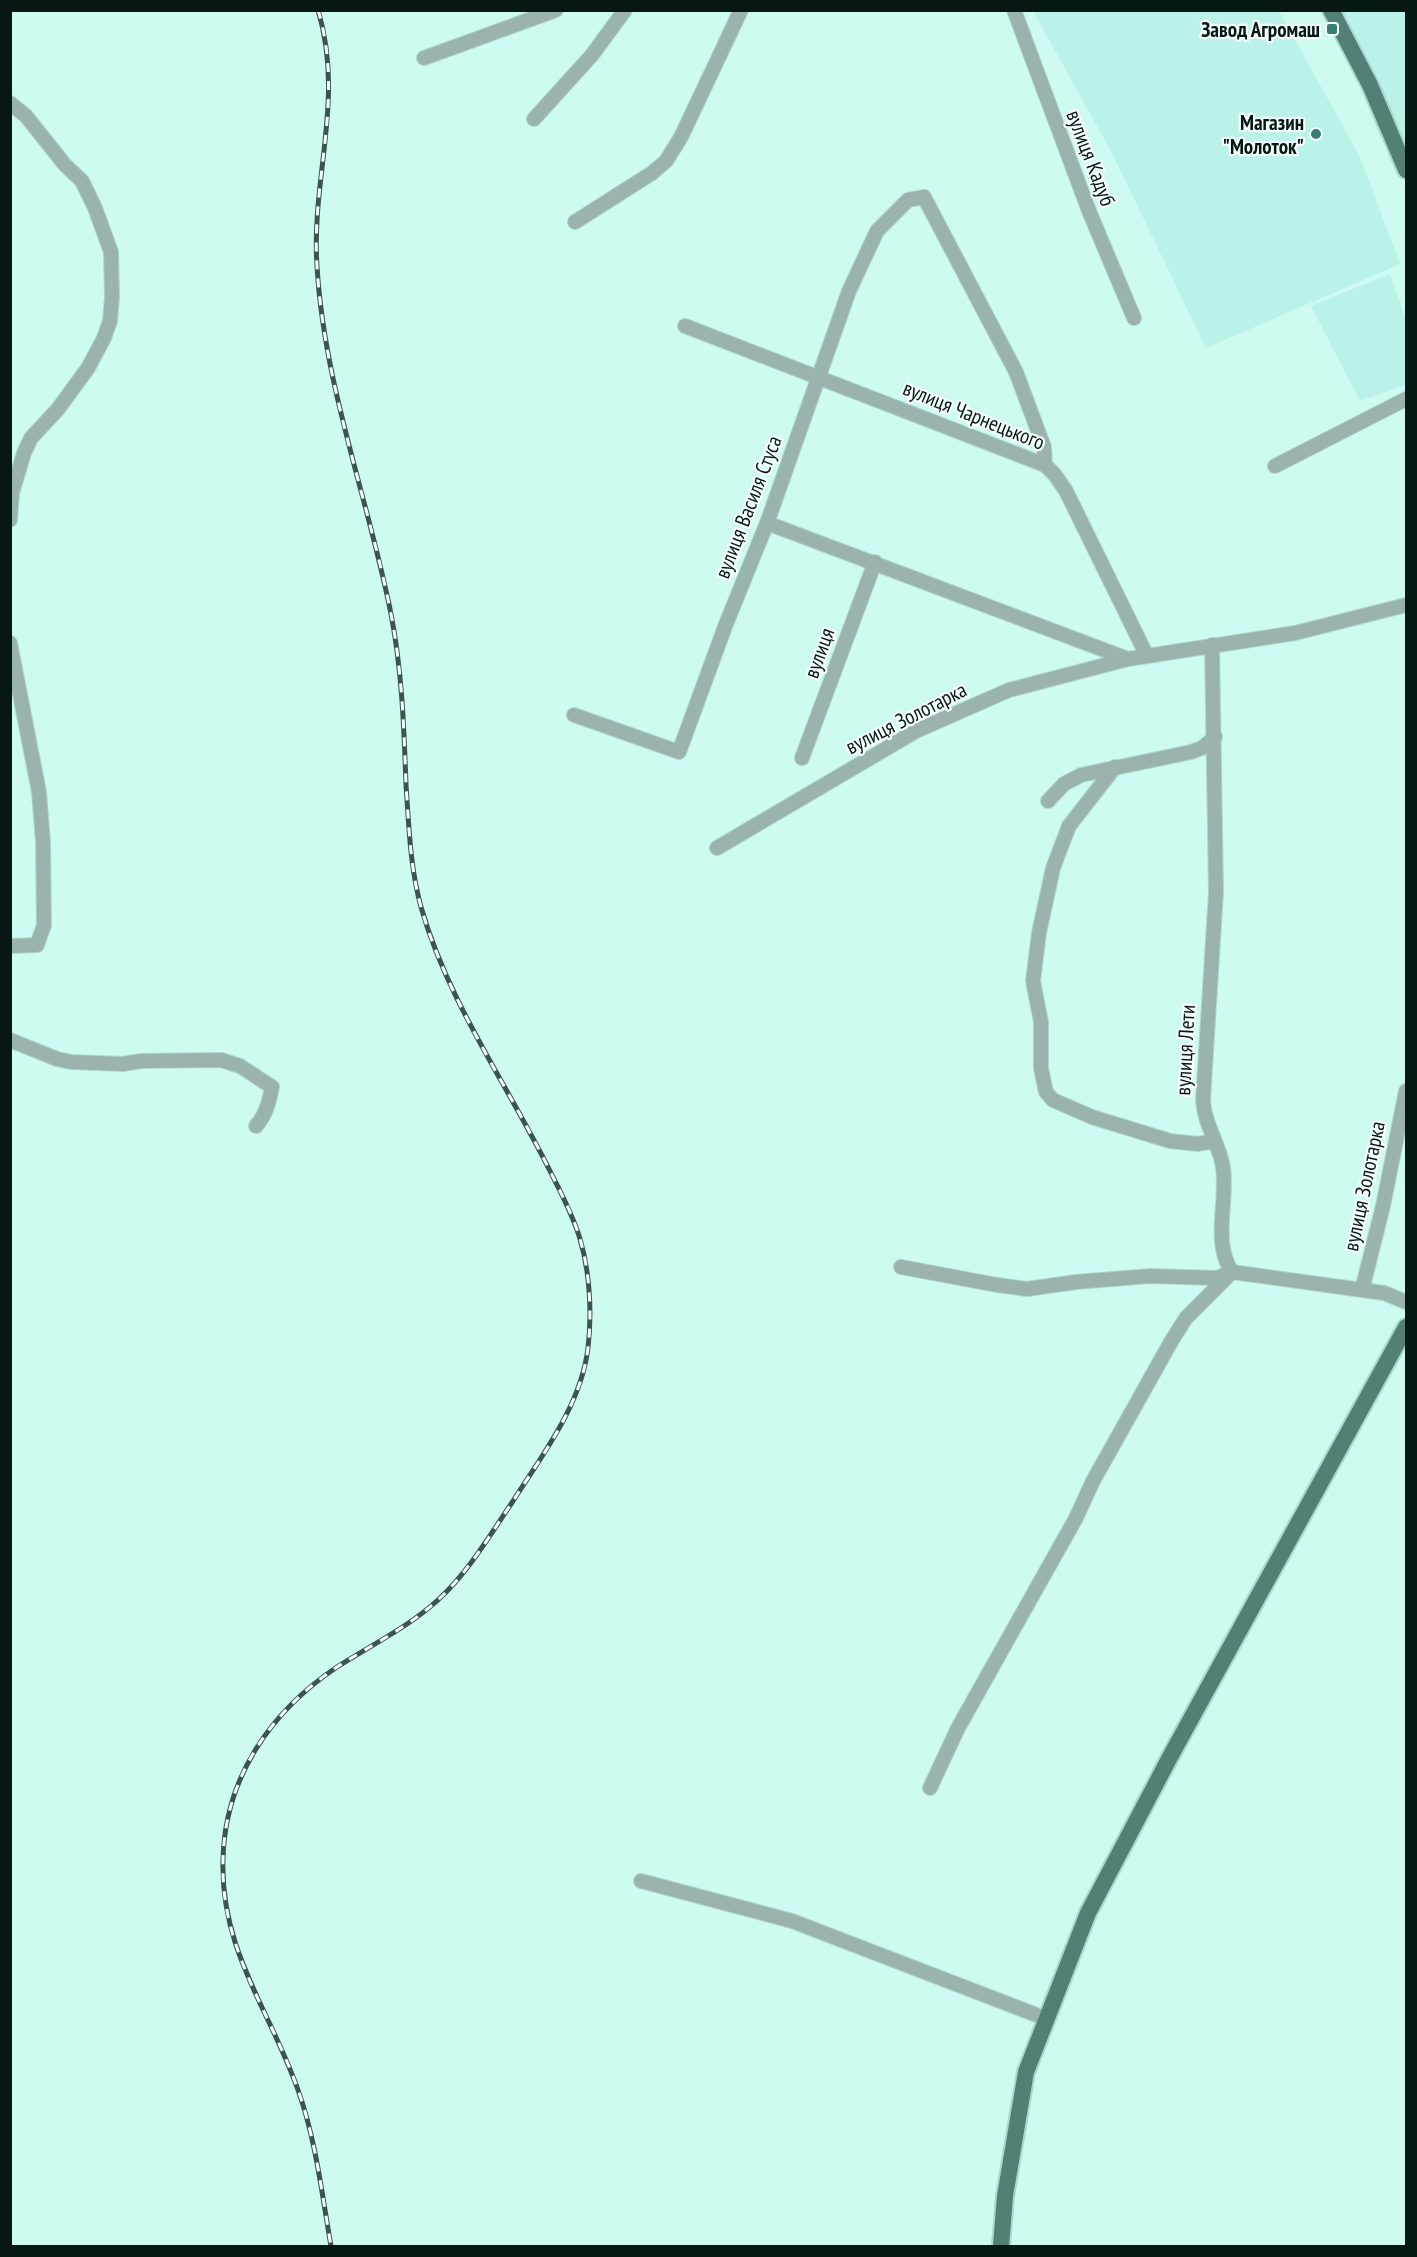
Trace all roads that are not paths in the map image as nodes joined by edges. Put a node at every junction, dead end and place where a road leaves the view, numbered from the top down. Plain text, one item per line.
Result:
1 (556, 10) edge
2 (625, 10) edge
3 (741, 10) edge
4 (1014, 10) edge
5 (1331, 10) edge
6 (424, 58) dead end
7 (10, 103) edge
8 (534, 119) dead end
9 (1407, 170) edge
10 (575, 222) dead end
11 (1134, 318) dead end
12 (685, 326) dead end
13 (819, 377) junction
14 (1407, 399) edge
15 (1045, 465) junction
16 (1275, 466) dead end
17 (10, 520) edge
18 (766, 523) junction
19 (874, 562) junction
20 (1407, 605) edge
21 (10, 643) edge
22 (1212, 645) junction
23 (1147, 656) junction
24 (1128, 659) junction
25 (574, 715) dead end
26 (1215, 737) junction
27 (802, 758) dead end
28 (1115, 767) junction
29 (1048, 801) dead end
30 (717, 848) dead end
31 (10, 946) edge
32 (10, 1040) edge
33 (1407, 1091) edge
34 (256, 1126) dead end
35 (1214, 1141) junction
36 (900, 1267) dead end
37 (1232, 1272) junction
38 (1362, 1290) junction
39 (1407, 1302) edge
40 (1407, 1327) edge
41 (930, 1788) dead end
42 (641, 1881) dead end
43 (1047, 2019) junction
44 (1001, 2247) edge

1 - 6 street
2 - 8 street
3 - 10 street
4 - 11 street, вулиця Кадуб
5 - 9 main road
7 - 17 street
12 - 13 street, вулиця Чарнецького
13 - 15 street, вулиця Чарнецького
13 - 15 street, вулиця Василя Стуса
13 - 18 street, вулиця Василя Стуса
14 - 16 street
15 - 23 street, вулиця Чарнецького
18 - 19 street, вулиця Золотарка
18 - 25 street, вулиця Василя Стуса
19 - 24 street, вулиця Золотарка
19 - 27 street, вулиця
20 - 22 street, вулиця Золотарка
21 - 31 street
22 - 23 street, вулиця Золотарка
22 - 26 street, вулиця Лети
23 - 24 street, вулиця Золотарка
24 - 30 street, вулиця Золотарка
26 - 28 street
26 - 35 street, вулиця Лети
28 - 29 street
28 - 35 street
32 - 34 street
33 - 38 street, вулиця Золотарка
35 - 37 street, вулиця Лети
36 - 37 street
37 - 38 street
37 - 41 street
38 - 39 street
40 - 43 main road
42 - 43 street
43 - 44 main road

